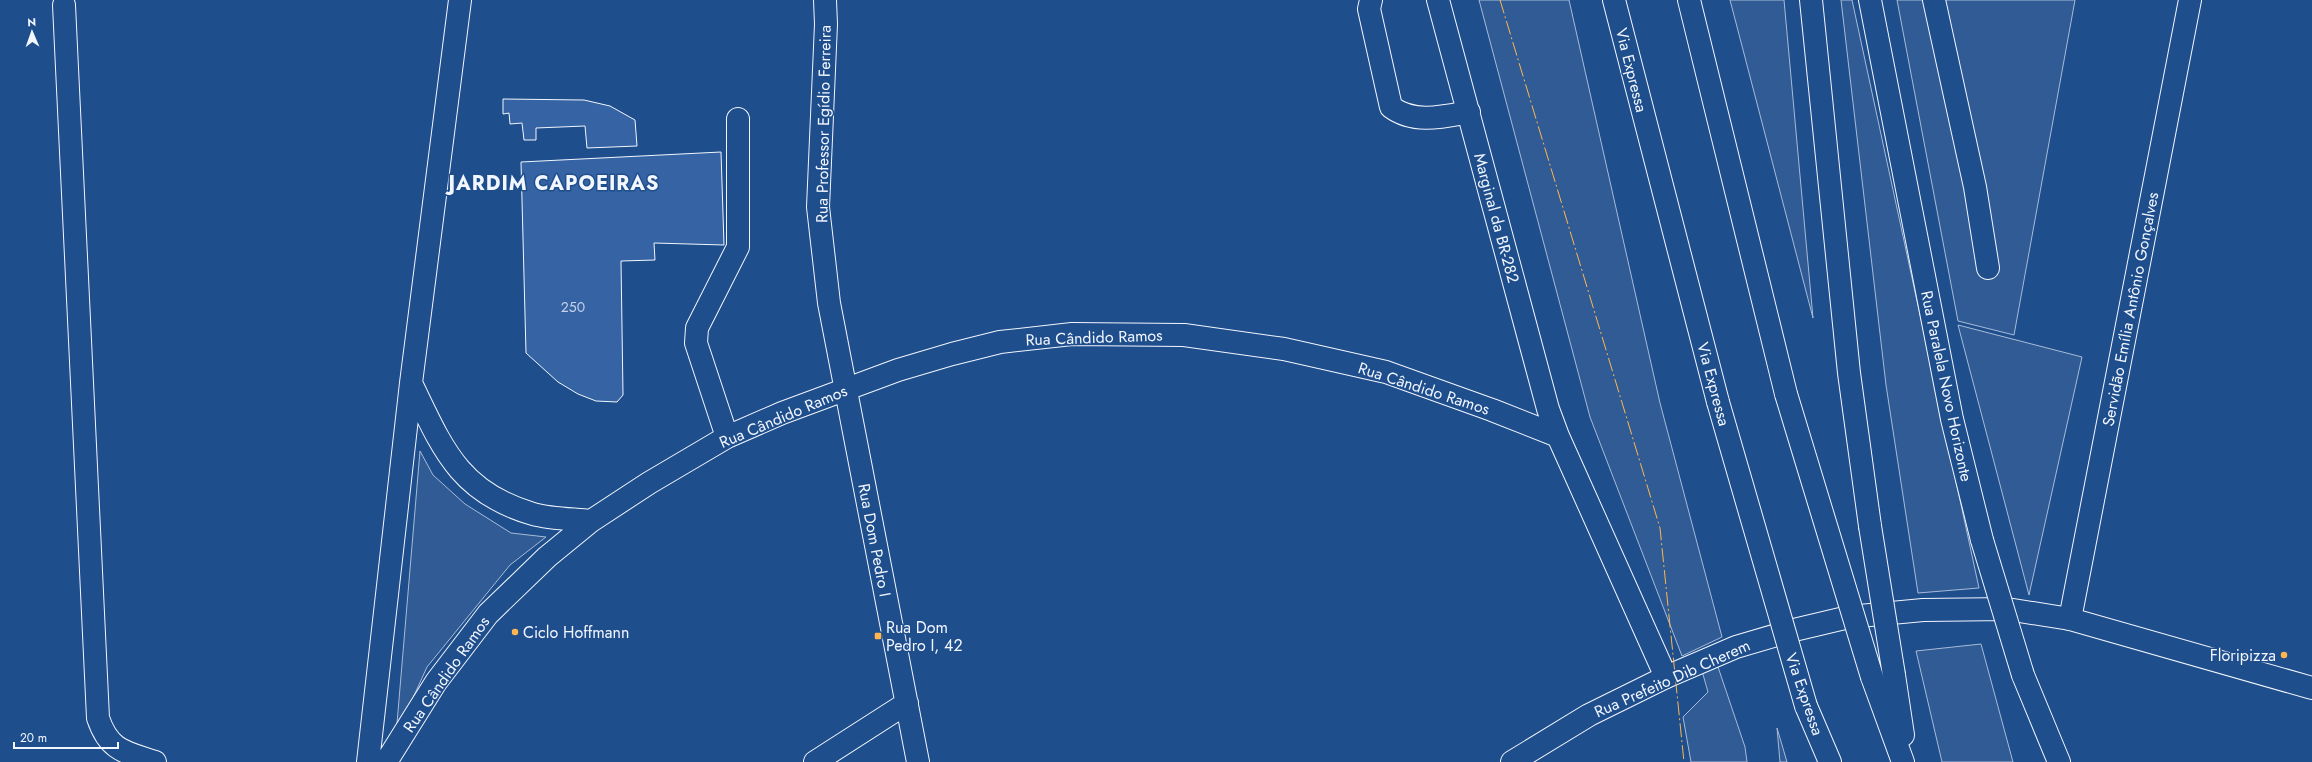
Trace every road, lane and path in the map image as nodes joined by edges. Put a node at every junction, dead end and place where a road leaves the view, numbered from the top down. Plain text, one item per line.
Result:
1 (460, 0) edge
2 (825, 0) edge
3 (1371, 0) edge
4 (1438, 0) edge
5 (1614, 0) edge
6 (1689, 0) edge
7 (1811, 0) edge
8 (1870, 0) edge
9 (1934, 0) edge
10 (2190, 0) edge
11 (64, 5) dead end
12 (1469, 112) junction
13 (738, 119) dead end
14 (1988, 268) dead end
15 (410, 383) junction
16 (847, 389) junction
17 (1558, 436) junction
18 (727, 437) junction
19 (590, 521) junction
20 (2070, 619) junction
21 (1666, 678) junction
22 (2312, 688) edge
23 (907, 703) junction
24 (155, 762) edge
25 (368, 762) edge
26 (386, 762) edge
27 (815, 762) edge
28 (918, 762) edge
29 (1512, 762) edge
30 (1830, 762) edge
31 (1903, 762) edge
32 (1908, 762) edge
33 (2058, 762) edge

1 - 15 main road
2 - 16 main road, Rua Professor Egídio Ferreira
3 - 12 main road
4 - 12 main road, Marginal da BR-282
5 - 30 main road, Via Expressa, bridge
6 - 31 main road, bridge
7 - 32 main road, bridge
8 - 33 main road, Rua Paralela Novo Horizonte, bridge
9 - 14 main road
10 - 20 main road, Servidão Emília Antônio Gonçalves
11 - 24 main road
12 - 17 main road, Marginal da BR-282
13 - 18 main road
15 - 19 main road
15 - 25 main road
16 - 17 main road, Rua Cândido Ramos
16 - 18 main road, Rua Cândido Ramos
16 - 23 main road, Rua Dom Pedro I
17 - 21 main road
18 - 19 main road, Rua Cândido Ramos
19 - 26 main road, Rua Cândido Ramos
20 - 21 main road, Rua Prefeito Dib Cherem
20 - 22 main road, Rua Prefeito Dib Cherem
21 - 29 main road, Rua Prefeito Dib Cherem
23 - 27 main road
23 - 28 main road, Rua Dom Pedro I

